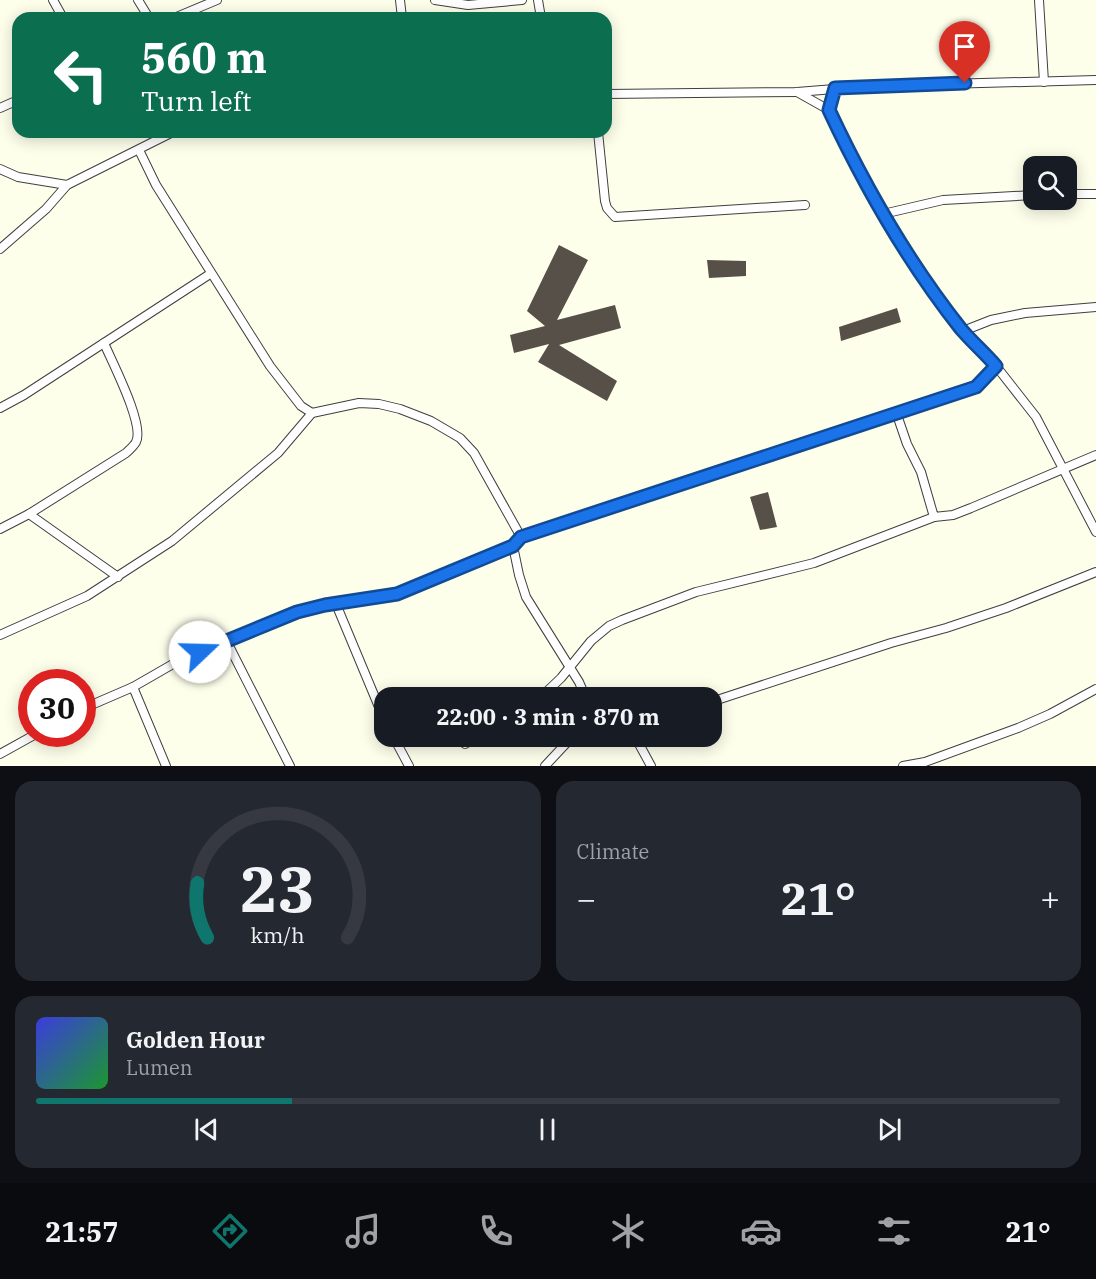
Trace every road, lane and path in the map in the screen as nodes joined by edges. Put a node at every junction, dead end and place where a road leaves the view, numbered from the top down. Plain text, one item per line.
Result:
1 (217, 0) edge
2 (437, 0) edge
3 (522, 0) edge
4 (1040, 0) edge
5 (188, 12) edge
6 (1096, 80) edge
7 (1044, 82) junction
8 (835, 88) junction
9 (797, 92) junction
10 (612, 94) edge
11 (829, 110) junction
12 (162, 138) edge
13 (599, 138) edge
14 (139, 150) junction
15 (0, 168) edge
16 (67, 185) junction
17 (1077, 194) edge
18 (1096, 194) edge
19 (1023, 196) edge
20 (805, 205) dead end
21 (883, 214) junction
22 (0, 249) edge
23 (210, 274) junction
24 (1096, 307) edge
25 (963, 331) junction
26 (104, 344) junction
27 (996, 366) junction
28 (0, 408) edge
29 (896, 412) junction
30 (312, 413) junction
31 (1096, 455) edge
32 (1064, 470) junction
33 (29, 514) junction
34 (934, 517) junction
35 (0, 529) edge
36 (1096, 532) edge
37 (521, 537) junction
38 (513, 546) junction
39 (1096, 572) edge
40 (118, 577) junction
41 (336, 604) junction
42 (0, 635) edge
43 (227, 642) junction
44 (569, 666) junction
45 (133, 687) junction
46 (552, 687) edge
47 (580, 687) edge
48 (1096, 689) edge
49 (374, 695) edge
50 (722, 698) edge
51 (96, 703) edge
52 (18, 744) edge
53 (399, 747) edge
54 (563, 747) edge
55 (641, 747) edge
56 (0, 754) edge
57 (166, 766) edge
58 (290, 766) edge
59 (409, 766) edge
60 (545, 766) edge
61 (651, 766) edge
62 (903, 766) edge

1 - 5 street
2 - 3 street
4 - 7 street
6 - 7 street
7 - 8 street
8 - 9 street
8 - 11 street
9 - 10 street
9 - 11 street
11 - 21 street
12 - 14 street
13 - 20 street
14 - 16 street
14 - 23 street
15 - 16 street
16 - 22 street
17 - 18 street
19 - 21 street
21 - 25 street
23 - 26 street
23 - 30 street
24 - 25 street
25 - 27 street
26 - 28 street
26 - 33 street
27 - 29 street
27 - 32 street
29 - 34 street
29 - 37 street
30 - 37 street
30 - 40 street
31 - 32 street
32 - 34 street
32 - 36 street
33 - 35 street
33 - 40 street
34 - 44 street
37 - 38 street
38 - 41 street
38 - 44 street
39 - 50 street
40 - 42 street
41 - 43 street
41 - 49 street
43 - 45 street
43 - 58 street
44 - 46 street
44 - 47 street
45 - 51 street
45 - 57 street
48 - 62 street
52 - 56 street
53 - 59 street
54 - 60 street
55 - 61 street

